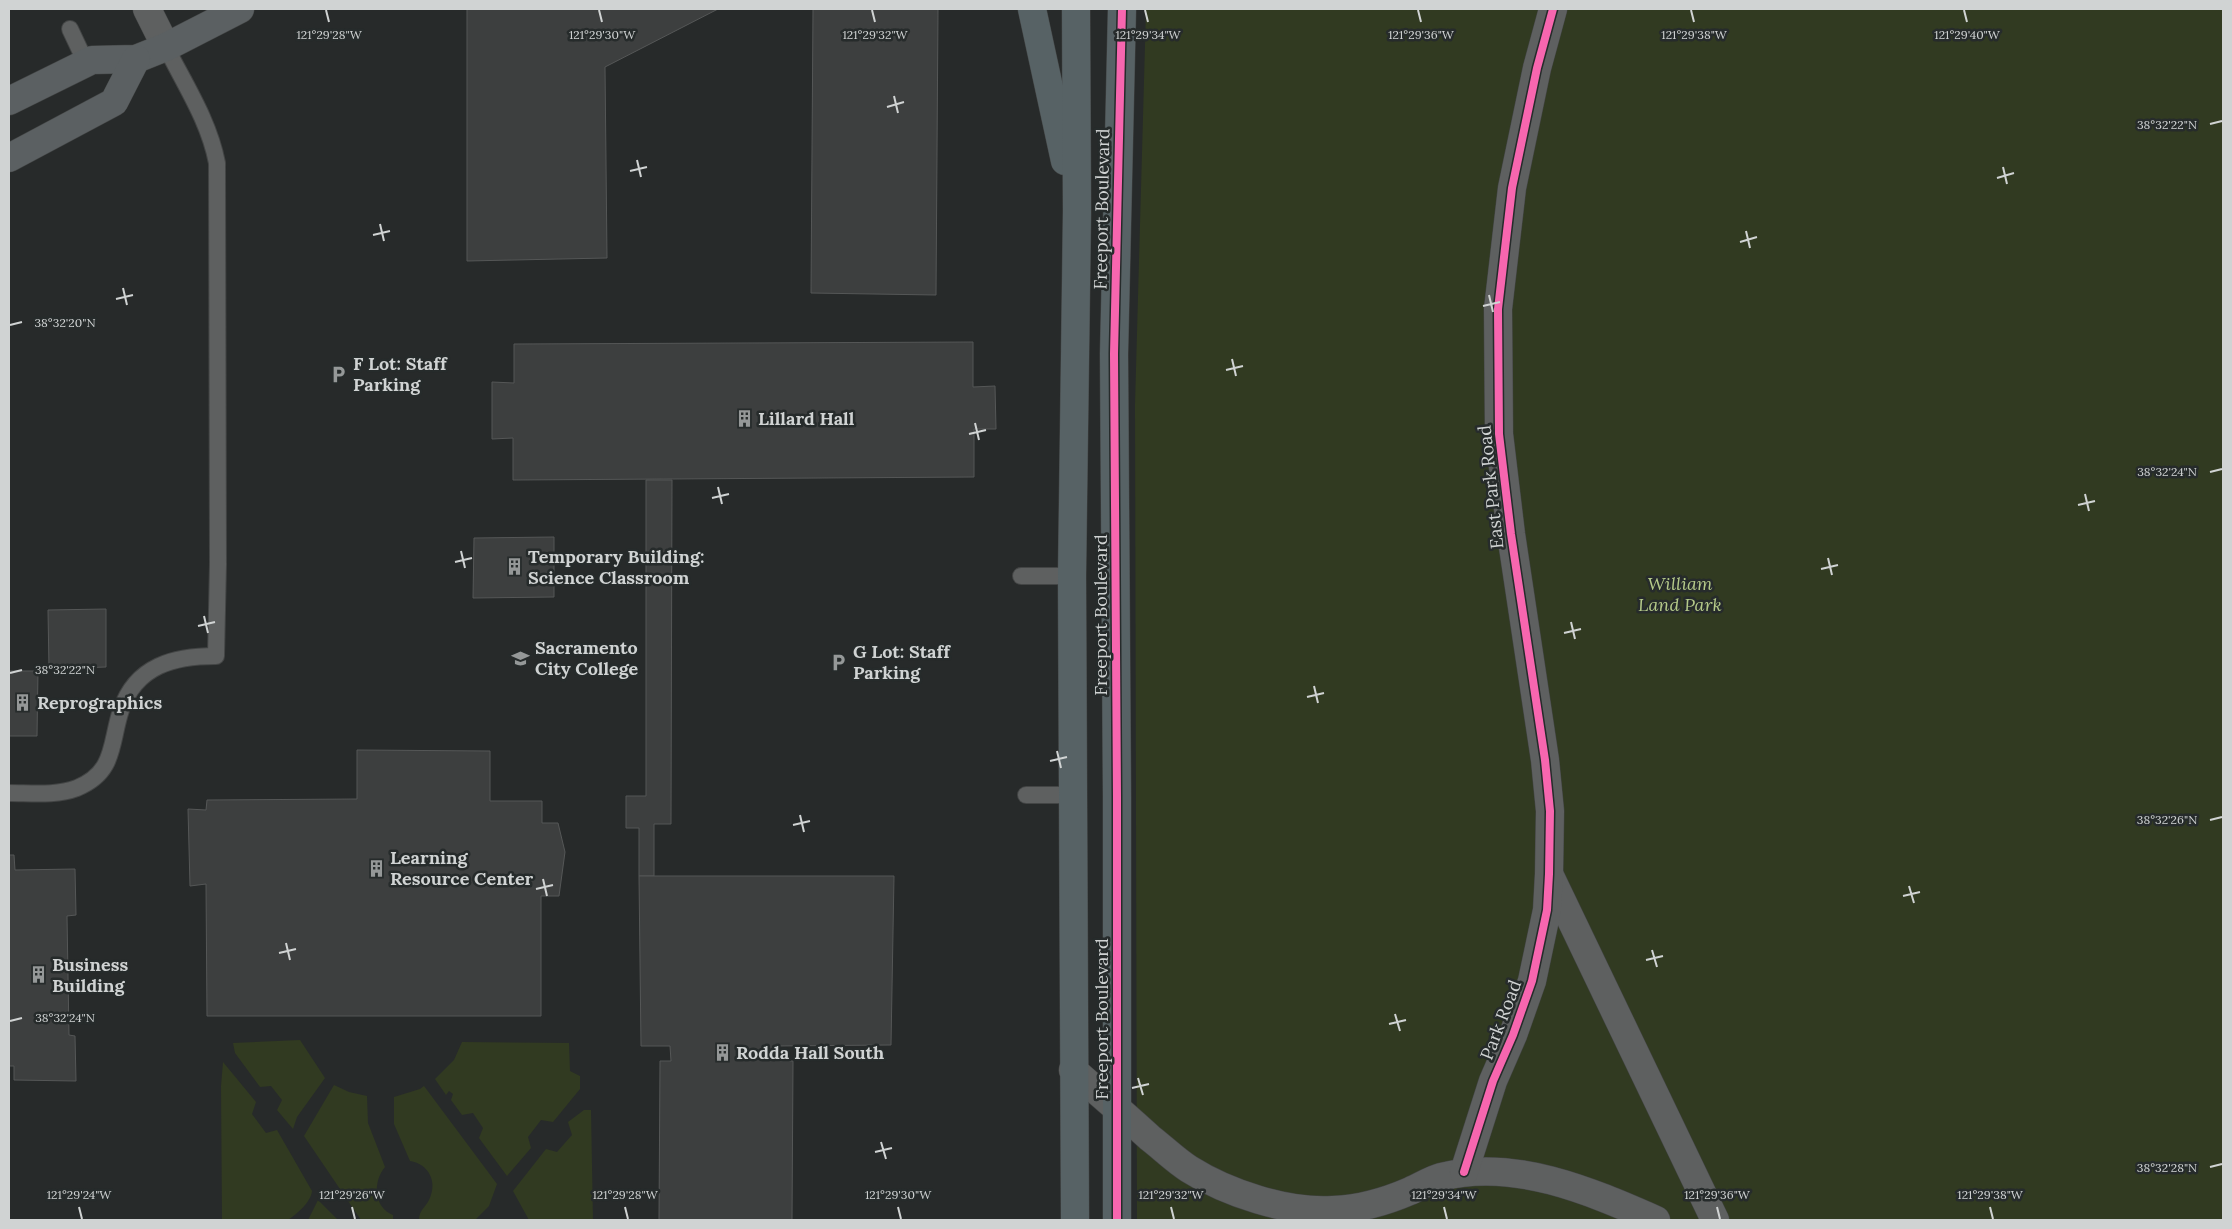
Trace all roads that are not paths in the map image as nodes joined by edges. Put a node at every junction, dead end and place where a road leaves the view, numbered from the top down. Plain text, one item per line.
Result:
1 (147, 9) edge
2 (240, 9) edge
3 (1032, 9) edge
4 (1076, 9) edge
5 (1122, 9) edge
6 (1553, 9) edge
7 (70, 29) dead end
8 (166, 47) junction
9 (136, 59) junction
10 (86, 63) junction
11 (9, 100) edge
12 (9, 158) edge
13 (1077, 212) junction
14 (1021, 576) dead end
15 (1072, 576) junction
16 (9, 793) edge
17 (1074, 794) junction
18 (1026, 795) dead end
19 (1550, 874) junction
20 (1074, 1070) junction
21 (1117, 1110) junction
22 (1464, 1172) junction
23 (1333, 1215) edge
24 (1075, 1220) edge
25 (1117, 1220) edge
26 (1656, 1220) edge
27 (1715, 1220) edge

1 - 8 street
2 - 8 main road
3 - 13 main road
4 - 13 main road, Freeport Boulevard
5 - 21 main road, Freeport Boulevard
6 - 19 street, East Park Road
7 - 10 lane
8 - 9 main road
8 - 16 lane
9 - 10 main road
9 - 12 main road
10 - 11 main road
13 - 15 main road, Freeport Boulevard
14 - 15 lane
15 - 17 main road, Freeport Boulevard
17 - 18 lane
17 - 20 main road, Freeport Boulevard
19 - 22 street, Park Road
19 - 27 street
20 - 21 street
20 - 24 main road, Freeport Boulevard
21 - 23 street
21 - 25 main road, Freeport Boulevard
22 - 23 street
22 - 26 street

